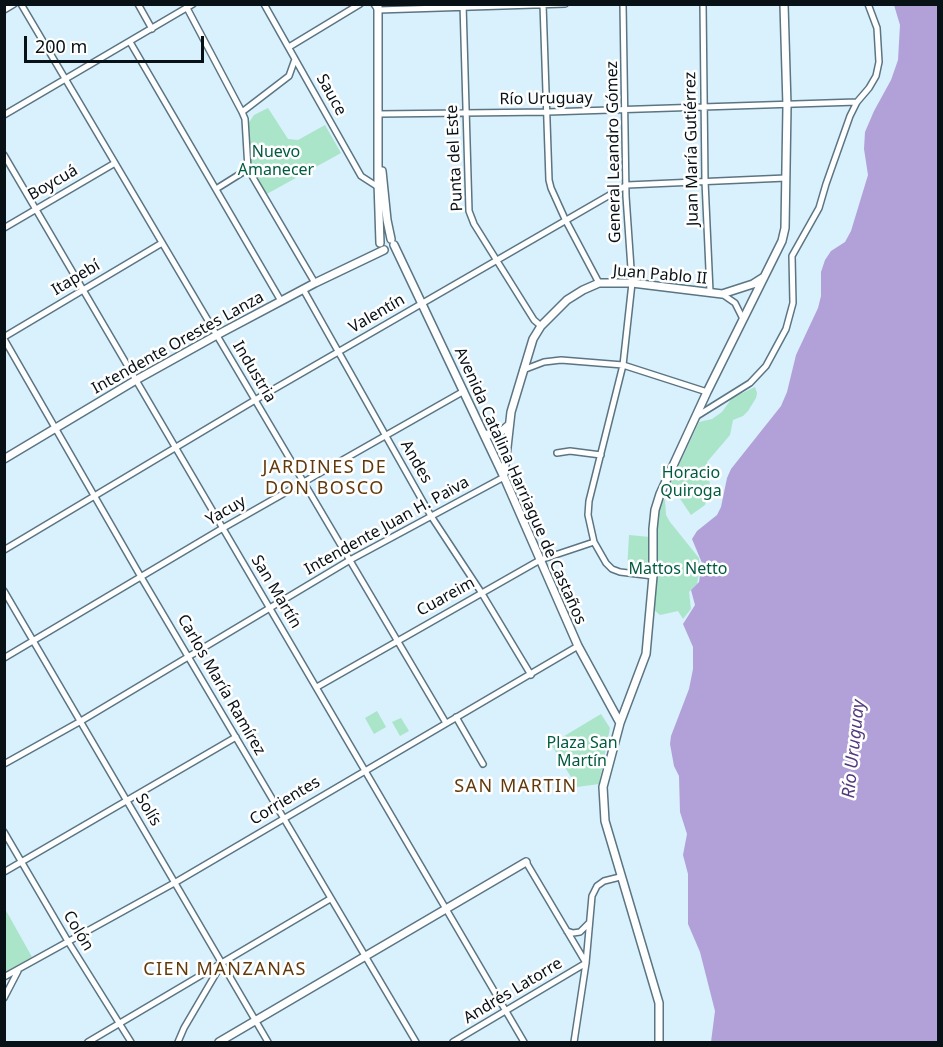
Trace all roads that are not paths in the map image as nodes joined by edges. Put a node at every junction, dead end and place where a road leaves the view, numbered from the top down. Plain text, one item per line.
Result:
1 (14, 4) edge
2 (21, 4) edge
3 (138, 4) edge
4 (264, 4) edge
5 (360, 4) edge
6 (565, 4) edge
7 (623, 4) edge
8 (703, 4) edge
9 (783, 4) edge
10 (868, 4) edge
11 (543, 5) edge
12 (190, 6) edge
13 (376, 6) edge
14 (463, 6) edge
15 (4, 10) edge
16 (152, 28) junction
17 (130, 42) junction
18 (289, 47) junction
19 (295, 59) junction
20 (65, 79) junction
21 (857, 102) junction
22 (787, 106) junction
23 (705, 108) junction
24 (627, 110) junction
25 (242, 112) junction
26 (548, 112) junction
27 (466, 114) junction
28 (4, 115) edge
29 (379, 118) junction
30 (4, 155) edge
31 (115, 163) junction
32 (248, 169) junction
33 (786, 178) junction
34 (705, 181) junction
35 (627, 185) junction
36 (380, 187) junction
37 (216, 189) junction
38 (36, 209) junction
39 (566, 219) junction
40 (4, 228) edge
41 (392, 242) junction
42 (162, 243) junction
43 (383, 248) junction
44 (399, 259) junction
45 (496, 260) junction
46 (765, 277) junction
47 (315, 283) junction
48 (599, 283) junction
49 (632, 283) junction
50 (83, 289) junction
51 (303, 289) junction
52 (710, 292) junction
53 (722, 294) junction
54 (281, 301) junction
55 (421, 304) junction
56 (743, 319) junction
57 (541, 326) junction
58 (217, 335) junction
59 (4, 338) edge
60 (340, 351) junction
61 (623, 365) junction
62 (523, 370) junction
63 (136, 380) junction
64 (464, 391) junction
65 (707, 392) junction
66 (255, 400) junction
67 (695, 417) junction
68 (509, 425) junction
69 (55, 430) junction
70 (484, 434) junction
71 (385, 435) junction
72 (176, 447) junction
73 (556, 453) dead end
74 (600, 455) junction
75 (4, 459) edge
76 (504, 477) junction
77 (303, 482) junction
78 (95, 496) junction
79 (431, 516) junction
80 (223, 528) junction
81 (594, 542) junction
82 (4, 550) edge
83 (350, 560) junction
84 (540, 560) junction
85 (653, 576) junction
86 (141, 577) junction
87 (4, 591) edge
88 (481, 592) junction
89 (270, 607) junction
90 (397, 640) junction
91 (33, 641) junction
92 (578, 646) junction
93 (189, 657) junction
94 (4, 658) edge
95 (531, 675) junction
96 (317, 687) junction
97 (456, 717) junction
98 (81, 721) junction
99 (446, 723) junction
100 (620, 723) junction
101 (236, 737) junction
102 (4, 764) edge
103 (483, 764) dead end
104 (365, 769) junction
105 (127, 802) junction
106 (283, 818) junction
107 (4, 832) edge
108 (22, 862) junction
109 (526, 862) joint
110 (4, 872) edge
111 (620, 877) junction
112 (176, 882) junction
113 (330, 899) junction
114 (445, 910) junction
115 (590, 921) junction
116 (567, 930) junction
117 (69, 943) junction
118 (366, 958) junction
119 (222, 963) junction
120 (586, 963) junction
121 (18, 969) junction
122 (4, 978) edge
123 (4, 998) edge
124 (505, 1011) junction
125 (255, 1021) junction
126 (119, 1023) junction
127 (88, 1042) edge
128 (131, 1042) edge
129 (178, 1042) edge
130 (219, 1042) edge
131 (268, 1042) edge
132 (416, 1042) edge
133 (453, 1042) edge
134 (524, 1042) edge
135 (574, 1042) edge
136 (659, 1042) edge

1 - 15 street
2 - 20 street, Industria
3 - 16 street
4 - 18 street, Sauce
5 - 18 street
6 - 11 street
7 - 24 street, General Leandro Gómez
8 - 23 street, Juan María Gutiérrez
9 - 22 street
10 - 21 street
11 - 14 street
11 - 26 street
12 - 16 street
12 - 25 street
13 - 14 street
13 - 29 street, Avenida Catalina Harriague de Castaños
14 - 27 street, Punta del Este
16 - 17 street
17 - 20 street
17 - 37 street
18 - 19 street, Sauce
19 - 25 street
19 - 36 street, Sauce
20 - 28 street
20 - 31 street, Industria
21 - 22 street, Río Uruguay
21 - 67 street
22 - 23 street, Río Uruguay
22 - 33 street
23 - 24 street, Río Uruguay
23 - 34 street, Juan María Gutiérrez
24 - 26 street, Río Uruguay
24 - 35 street, General Leandro Gómez
25 - 32 street
26 - 27 street, Río Uruguay
26 - 39 street
27 - 29 street, Río Uruguay
27 - 45 street, Punta del Este
29 - 36 street, Avenida Catalina Harriague de Castaños
30 - 38 street, San Martín
31 - 38 street, Boycuá
31 - 42 street, Industria
32 - 37 street
32 - 47 street
33 - 34 street, Valentín
33 - 46 street
34 - 35 street, Valentín
34 - 52 street, Juan María Gutiérrez
35 - 39 street, Valentín
35 - 49 street, General Leandro Gómez
36 - 41 street, Avenida Catalina Harriague de Castaños
36 - 43 street, Avenida Catalina Harriague de Castaños
37 - 54 street
38 - 40 street, Boycuá
38 - 50 street, San Martín
39 - 45 street, Valentín
39 - 48 street
41 - 43 street
41 - 43 street
41 - 44 street, Avenida Catalina Harriague de Castaños
42 - 50 street, Itapebí
42 - 58 street, Industria
43 - 44 street
43 - 47 street, Intendente Orestes Lanza
44 - 55 street, Avenida Catalina Harriague de Castaños
45 - 55 street, Valentín
45 - 57 street, Punta del Este
46 - 53 street, Juan Pablo II
46 - 56 street
47 - 51 street, Intendente Orestes Lanza
48 - 49 street, Juan Pablo II
48 - 57 street, Juan Pablo II
49 - 52 street, Juan Pablo II
49 - 61 street, General Leandro Gómez
50 - 59 street, Itapebí
50 - 63 street, San Martín
51 - 54 street, Intendente Orestes Lanza
51 - 60 street, Andes
52 - 53 street, Juan Pablo II
53 - 56 street
54 - 58 street, Intendente Orestes Lanza
55 - 60 street, Valentín
55 - 64 street, Avenida Catalina Harriague de Castaños
56 - 65 street
57 - 62 street, Juan Pablo II
58 - 63 street, Intendente Orestes Lanza
58 - 66 street, Industria
59 - 69 street, Carlos María Ramírez
60 - 66 street, Valentín
60 - 71 street, Andes
61 - 62 street
61 - 65 street
61 - 74 street, General Leandro Gómez
62 - 68 street, Juan Pablo II
63 - 69 street, Intendente Orestes Lanza
63 - 72 street, San Martín
64 - 70 street, Avenida Catalina Harriague de Castaños
64 - 71 street, Yacuy
65 - 67 street
66 - 72 street, Valentín
66 - 77 street, Industria
67 - 85 street
68 - 70 street
68 - 76 street, Juan Pablo II
69 - 75 street, Intendente Orestes Lanza
69 - 78 street, Carlos María Ramírez
70 - 76 street, Avenida Catalina Harriague de Castaños
71 - 77 street, Yacuy
71 - 79 street, Andes
72 - 78 street, Valentín
72 - 80 street, San Martín
73 - 74 street
74 - 81 street, General Leandro Gómez
76 - 79 street, Intendente Juan H. Paiva
76 - 84 street, Avenida Catalina Harriague de Castaños
77 - 80 street, Yacuy
77 - 83 street, Industria
78 - 82 street, Valentín
78 - 86 street, Carlos María Ramírez
79 - 83 street, Intendente Juan H. Paiva
79 - 88 street, Andes
80 - 86 street, Yacuy
80 - 89 street, San Martín
81 - 84 street, Cuareim
81 - 85 street, General Leandro Gómez
83 - 89 street, Intendente Juan H. Paiva
83 - 90 street, Industria
84 - 88 street, Cuareim
84 - 92 street, Avenida Catalina Harriague de Castaños
85 - 100 street
86 - 91 street, Yacuy
86 - 93 street, Carlos María Ramírez
87 - 91 street, Solís
88 - 90 street, Cuareim
88 - 95 street, Andes
89 - 93 street, Intendente Juan H. Paiva
89 - 96 street, San Martín
90 - 96 street, Cuareim
90 - 99 street, Industria
91 - 94 street, Yacuy
91 - 98 street, Solís
92 - 95 street, Corrientes
92 - 100 street, Avenida Catalina Harriague de Castaños
93 - 98 street, Intendente Juan H. Paiva
93 - 101 street, Carlos María Ramírez
95 - 97 street, Corrientes
96 - 104 street, San Martín
97 - 99 street, Corrientes
97 - 103 street
98 - 102 street, Intendente Juan H. Paiva
98 - 105 street, Solís
99 - 104 street, Corrientes
100 - 111 street
101 - 105 street
101 - 106 street, Carlos María Ramírez
104 - 106 street, Corrientes
104 - 114 street, San Martín
105 - 108 street
105 - 112 street, Solís
106 - 112 street, Corrientes
106 - 113 street, Carlos María Ramírez
107 - 108 street, Colón
108 - 110 street
108 - 117 street, Colón
109 - 114 street
109 - 116 street
111 - 115 street
111 - 136 street
112 - 117 street, Corrientes
112 - 119 street, Solís
113 - 118 street, Carlos María Ramírez
113 - 119 street
114 - 118 street
114 - 124 street, San Martín
115 - 116 street
115 - 120 street
116 - 120 street
117 - 121 street, Corrientes
117 - 126 street, Colón
118 - 125 street
118 - 132 street, Carlos María Ramírez
119 - 125 street, Solís
119 - 126 street
119 - 129 street
120 - 124 street, Andrés Latorre
120 - 135 street
121 - 122 street, Corrientes
121 - 123 street
124 - 133 street, Andrés Latorre
124 - 134 street, San Martín
125 - 130 street
125 - 131 street, Solís
126 - 127 street
126 - 128 street, Colón

